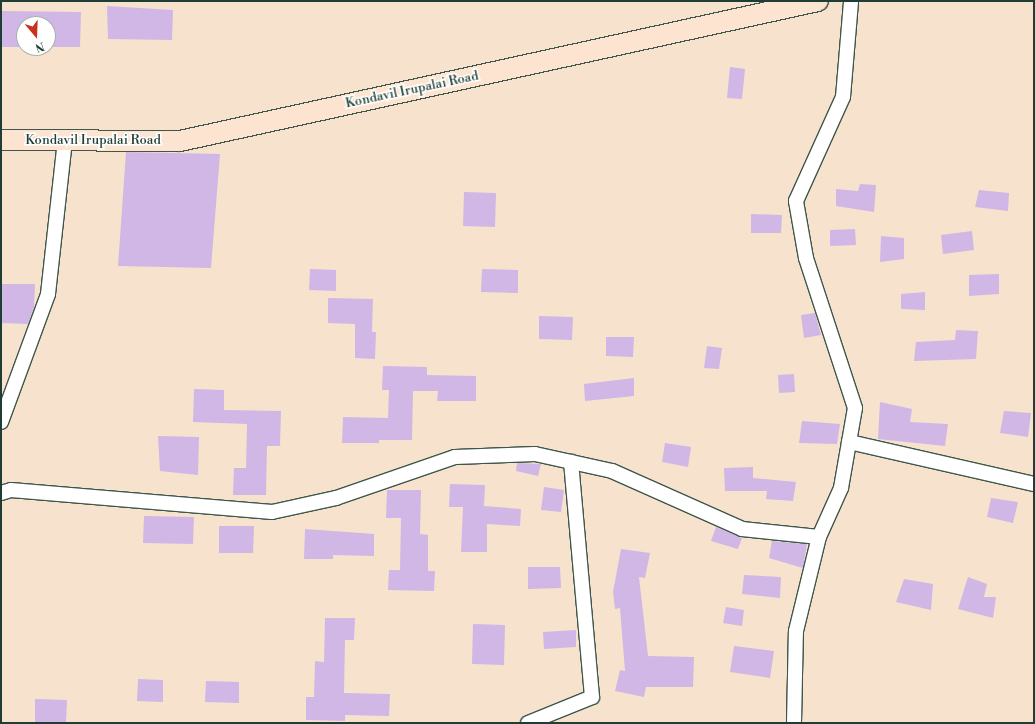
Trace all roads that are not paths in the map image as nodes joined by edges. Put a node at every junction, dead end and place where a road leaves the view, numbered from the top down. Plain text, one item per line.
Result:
1 (818, 1) edge
2 (851, 1) edge
3 (1, 140) edge
4 (65, 141) junction
5 (1, 422) edge
6 (849, 442) junction
7 (571, 462) junction
8 (1034, 484) edge
9 (1, 493) edge
10 (819, 537) junction
11 (528, 723) edge
12 (794, 723) edge

1 - 4 street, Kondavil Irupalai Road
2 - 6 street
3 - 4 street, Kondavil Irupalai Road
4 - 5 street
6 - 8 street
6 - 10 street
7 - 9 street
7 - 10 street
7 - 11 street
10 - 12 street

